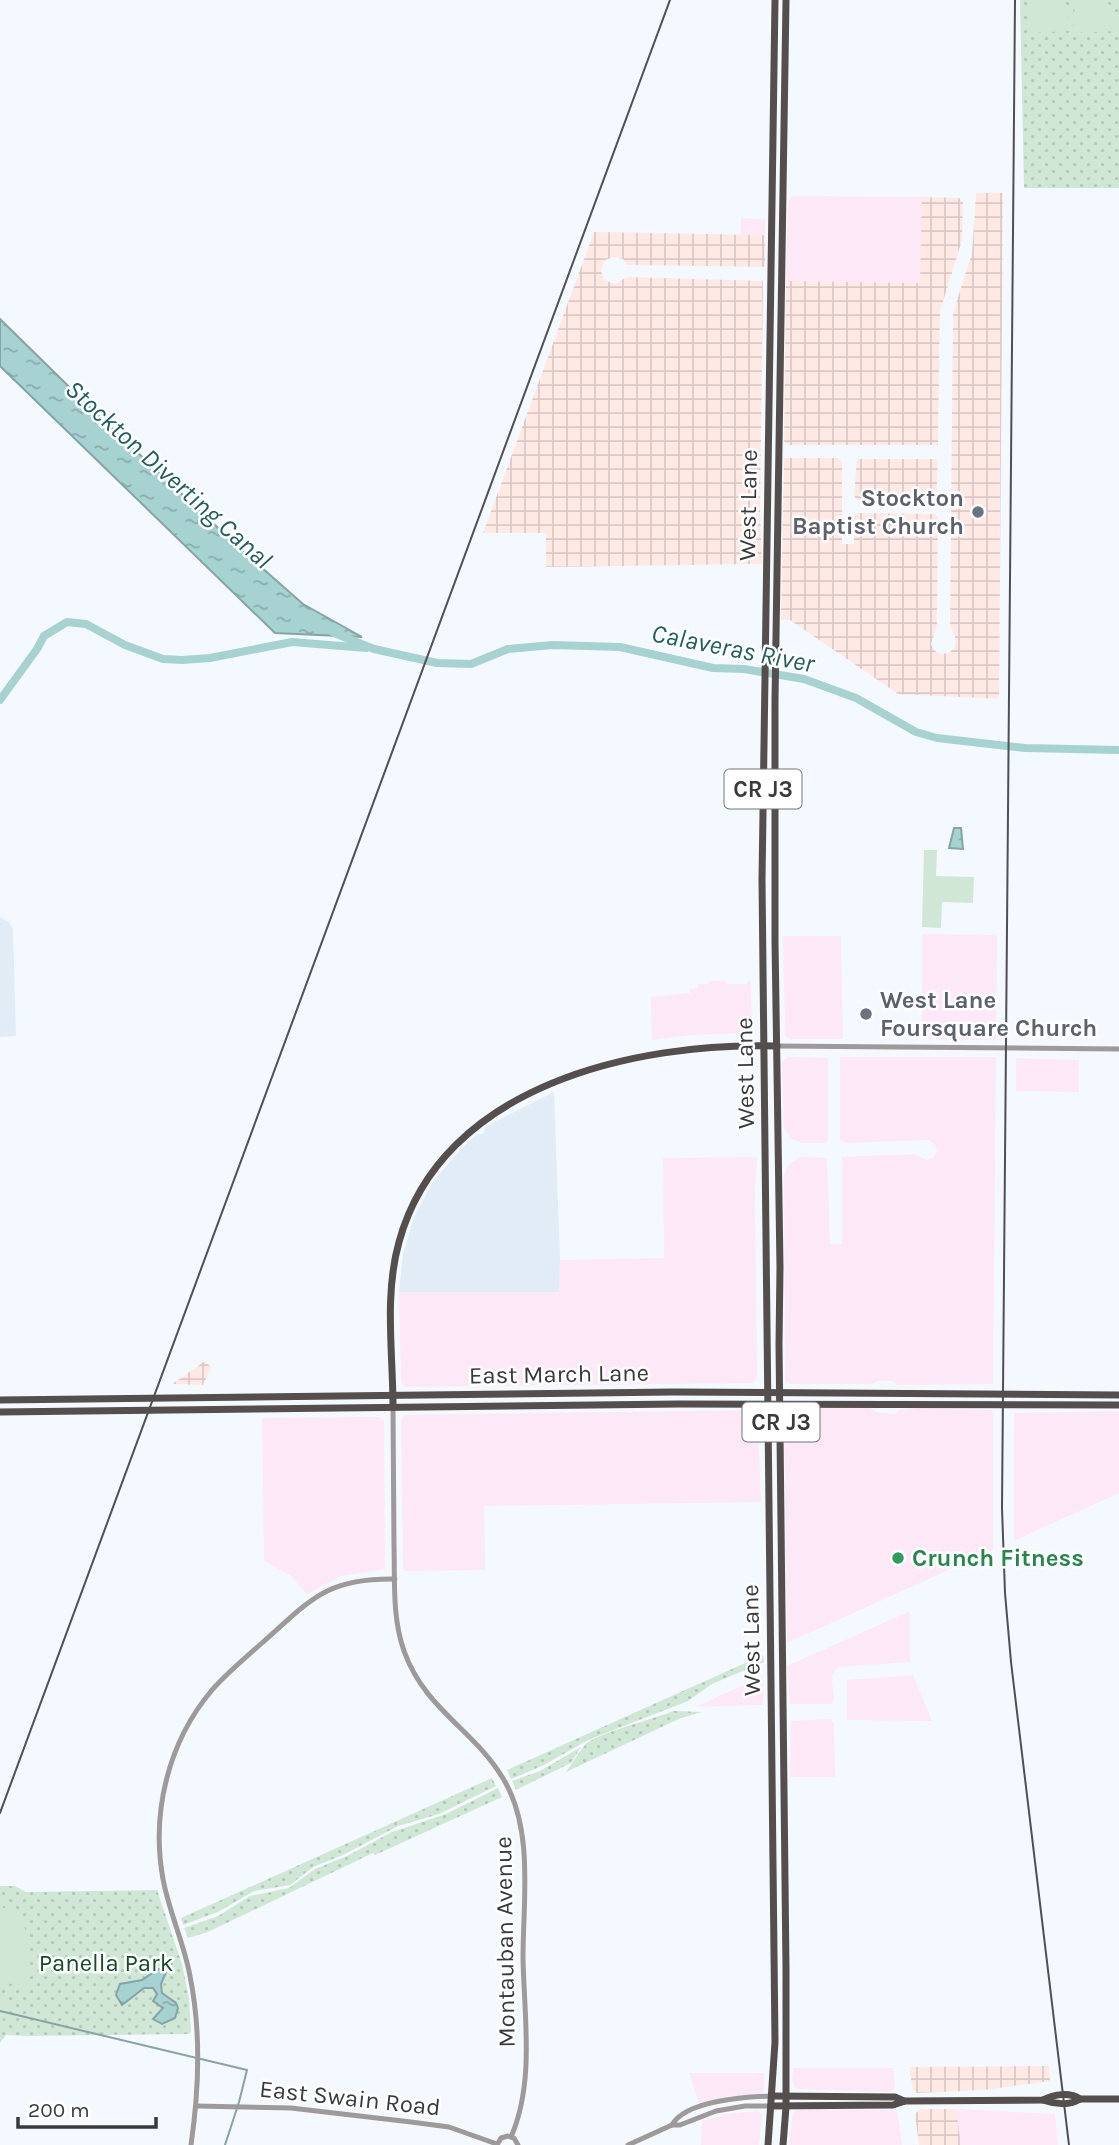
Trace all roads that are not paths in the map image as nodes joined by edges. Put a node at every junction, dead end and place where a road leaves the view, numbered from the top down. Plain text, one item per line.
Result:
1 (775, 0) edge
2 (786, 0) edge
3 (768, 516) junction
4 (778, 550) junction
5 (766, 565) junction
6 (777, 592) junction
7 (764, 1046) junction
8 (777, 1046) junction
9 (1119, 1049) edge
10 (767, 1392) junction
11 (780, 1392) junction
12 (393, 1395) junction
13 (1119, 1395) edge
14 (0, 1400) edge
15 (767, 1404) junction
16 (781, 1404) junction
17 (1119, 1405) edge
18 (393, 1407) junction
19 (0, 1412) edge
20 (395, 1579) junction
21 (772, 2096) junction
22 (786, 2096) junction
23 (1119, 2099) edge
24 (905, 2101) junction
25 (196, 2106) junction
26 (771, 2106) junction
27 (786, 2107) junction
28 (672, 2125) junction
29 (511, 2137) junction
30 (497, 2144) edge
31 (191, 2145) edge
32 (518, 2145) edge
33 (628, 2145) edge
34 (768, 2145) edge
35 (783, 2145) edge

1 - 3 main road, West Lane / CR J3
2 - 4 main road, West Lane / CR J3
3 - 4 main road
3 - 5 main road, West Lane / CR J3
4 - 6 main road, West Lane / CR J3
5 - 6 main road
5 - 7 main road, West Lane / CR J3
6 - 8 main road, West Lane / CR J3
7 - 8 main road
7 - 10 main road, West Lane / CR J3
7 - 12 main road
8 - 9 street
8 - 11 main road, West Lane / CR J3
10 - 11 main road, East March Lane
10 - 12 main road, East March Lane
10 - 15 main road, West Lane / CR J3
11 - 13 main road, East March Lane
11 - 16 main road, West Lane / CR J3
12 - 14 main road, East March Lane
12 - 18 main road
15 - 16 main road, East March Lane
15 - 18 main road, East March Lane
15 - 21 main road, West Lane / CR J3
16 - 17 main road, East March Lane
16 - 22 main road, West Lane / CR J3
18 - 19 main road, East March Lane
18 - 20 street, Montauban Avenue
20 - 25 street
20 - 29 street, Montauban Avenue
21 - 22 main road
21 - 26 main road, West Lane / CR J3
21 - 28 street
22 - 24 main road
22 - 27 main road, West Lane / CR J3
23 - 24 main road
24 - 27 main road
25 - 30 street, East Swain Road
25 - 31 street
26 - 27 main road
26 - 28 street
26 - 34 main road, West Lane / CR J3
27 - 35 main road, West Lane / CR J3
28 - 33 street
29 - 30 street
29 - 32 street

